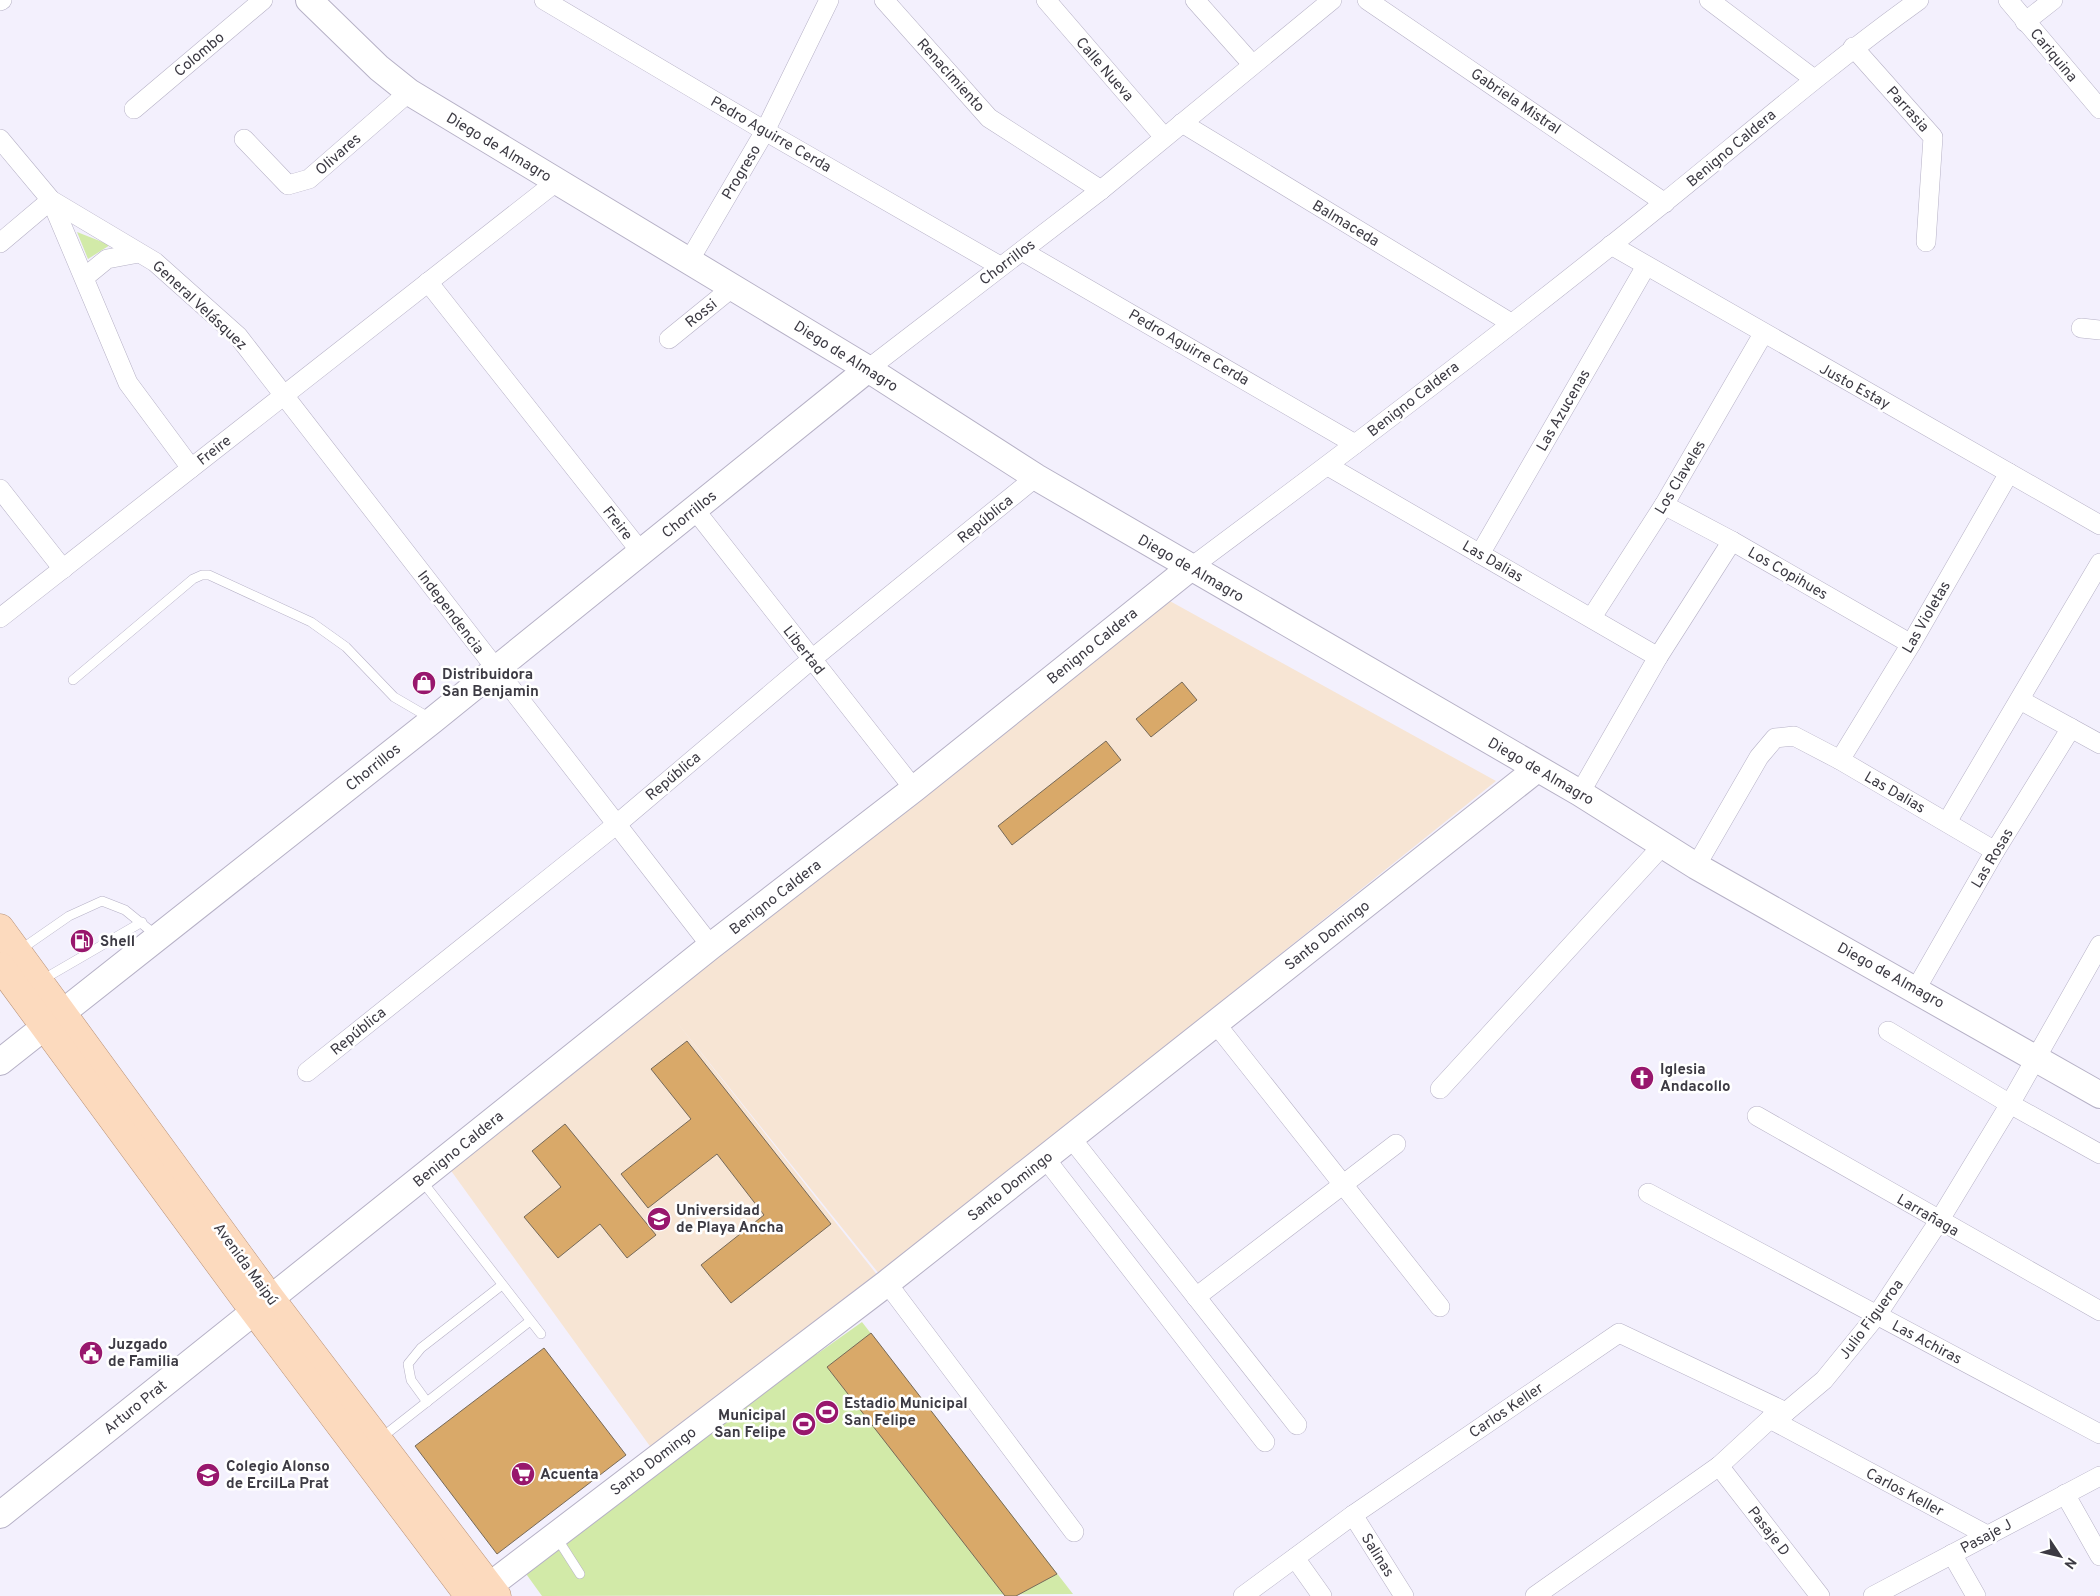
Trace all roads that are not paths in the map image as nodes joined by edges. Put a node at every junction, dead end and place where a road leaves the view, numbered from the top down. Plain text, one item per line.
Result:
1 (263, 0) edge
2 (544, 0) edge
3 (828, 0) edge
4 (884, 0) edge
5 (1046, 0) edge
6 (1195, 0) edge
7 (1367, 0) edge
8 (1709, 0) edge
9 (1919, 0) edge
10 (2008, 0) edge
11 (2053, 0) edge
12 (1330, 1) edge
13 (316, 2) edge
14 (2026, 22) junction
15 (1853, 47) junction
16 (1252, 64) junction
17 (1814, 79) junction
18 (409, 92) junction
19 (134, 109) dead end
20 (2100, 109) edge
21 (1182, 123) junction
22 (765, 132) junction
23 (1164, 137) junction
24 (0, 138) edge
25 (244, 139) dead end
26 (556, 182) junction
27 (1101, 190) junction
28 (51, 200) junction
29 (1665, 203) junction
30 (0, 242) edge
31 (1926, 242) dead end
32 (1611, 245) junction
33 (1022, 251) junction
34 (139, 253) junction
35 (688, 260) junction
36 (1000, 266) junction
37 (1646, 266) junction
38 (85, 277) junction
39 (428, 282) junction
40 (734, 287) junction
41 (1511, 323) junction
42 (1763, 334) junction
43 (669, 339) dead end
44 (868, 369) junction
45 (285, 394) junction
46 (1355, 444) junction
47 (1328, 466) junction
48 (191, 468) junction
49 (2010, 473) junction
50 (1036, 477) junction
51 (0, 490) edge
52 (1664, 505) junction
53 (695, 510) junction
54 (2100, 525) edge
55 (1732, 541) junction
56 (641, 552) junction
57 (1480, 554) junction
58 (2100, 563) edge
59 (1190, 568) junction
60 (63, 569) junction
61 (1592, 617) junction
62 (0, 618) edge
63 (1911, 644) junction
64 (1658, 657) junction
65 (812, 659) junction
66 (495, 670) junction
67 (73, 680) dead end
68 (2020, 700) junction
69 (433, 720) junction
70 (2071, 728) junction
71 (2100, 744) edge
72 (1840, 760) junction
73 (1537, 768) junction
74 (914, 790) junction
75 (1580, 793) junction
76 (1947, 822) junction
77 (617, 824) junction
78 (1663, 845) junction
79 (1995, 851) junction
80 (1696, 866) junction
81 (0, 928) edge
82 (150, 930) junction
83 (2100, 945) edge
84 (711, 946) junction
85 (9, 959) edge
86 (40, 982) junction
87 (1916, 989) junction
88 (55, 1020) junction
89 (1216, 1024) junction
90 (1888, 1031) dead end
91 (2035, 1057) junction
92 (0, 1062) edge
93 (307, 1072) dead end
94 (1440, 1089) dead end
95 (2100, 1095) edge
96 (2010, 1104) junction
97 (1757, 1116) dead end
98 (1071, 1138) junction
99 (1396, 1144) dead end
100 (2100, 1154) edge
101 (1045, 1158) junction
102 (420, 1179) junction
103 (1343, 1186) junction
104 (1648, 1193) dead end
105 (1939, 1221) junction
106 (887, 1283) junction
107 (502, 1285) junction
108 (1196, 1297) junction
109 (263, 1305) junction
110 (1440, 1307) dead end
111 (2100, 1312) edge
112 (1877, 1315) junction
113 (530, 1321) junction
114 (541, 1334) dead end
115 (427, 1402) junction
116 (1778, 1416) junction
117 (1296, 1425) dead end
118 (2100, 1434) edge
119 (379, 1440) junction
120 (1265, 1442) dead end
121 (1719, 1466) junction
122 (2100, 1476) edge
123 (2065, 1494) junction
124 (0, 1515) edge
125 (1353, 1515) junction
126 (1074, 1532) dead end
127 (556, 1535) junction
128 (1987, 1536) junction
129 (1952, 1554) junction
130 (2100, 1556) edge
131 (1295, 1558) junction
132 (580, 1574) dead end
133 (483, 1593) edge
134 (1243, 1596) edge
135 (1322, 1596) edge
136 (1404, 1596) edge
137 (1535, 1596) edge
138 (1820, 1596) edge
139 (1873, 1596) edge
140 (1976, 1596) edge

1 - 19 street, Colombo
2 - 22 street, Pedro Aguirre Cerda
3 - 22 street, Progreso
4 - 27 street, Renacimiento
5 - 23 street, Calle Nueva
6 - 16 street
7 - 29 street, Gabriela Mistral
8 - 17 street
9 - 15 street, Benigno Caldera
10 - 14 street, Cariquina
11 - 14 street
12 - 16 street, Chorrillos
13 - 18 street, Diego de Almagro
14 - 20 street, Cariquina
15 - 17 street, Benigno Caldera
15 - 31 street, Parrasia
16 - 21 street, Chorrillos
17 - 29 street, Benigno Caldera
18 - 25 street, Olivares
18 - 26 street, Diego de Almagro
21 - 23 street, Chorrillos
21 - 41 street, Balmaceda
22 - 35 street, Progreso
22 - 36 street, Pedro Aguirre Cerda
23 - 27 street, Chorrillos
24 - 28 street, General Velásquez
26 - 35 street, Diego de Almagro
26 - 39 street, Freire
27 - 33 street, Chorrillos
28 - 30 street
28 - 34 street, General Velásquez
28 - 38 street, General Velásquez
29 - 32 street, Benigno Caldera
32 - 37 street, Justo Estay
32 - 41 street, Benigno Caldera
33 - 36 street, Chorrillos
33 - 46 street, Pedro Aguirre Cerda
34 - 38 street
34 - 45 street, General Velásquez
35 - 40 street, Diego de Almagro
36 - 44 street, Chorrillos
37 - 42 street, Justo Estay
37 - 57 street, Las Azucenas
38 - 48 street, General Velásquez
39 - 45 street, Freire
39 - 56 street, Freire
40 - 43 street, Rossi
40 - 44 street, Diego de Almagro
41 - 46 street, Benigno Caldera
42 - 49 street, Justo Estay
42 - 52 street, Los Claveles
44 - 50 street, Diego de Almagro
44 - 53 street, Chorrillos
45 - 48 street, Freire
45 - 66 street, Independencia
46 - 47 street, Benigno Caldera
47 - 57 street, Las Dalias
47 - 59 street, Benigno Caldera
48 - 60 street, Freire
49 - 54 street, Justo Estay
49 - 63 street, Las Violetas
50 - 59 street, Diego de Almagro
50 - 65 street, República
51 - 60 street
52 - 55 street, Los Copihues
52 - 61 street, Los Claveles
53 - 56 street, Chorrillos
53 - 65 street, Libertad
55 - 63 street, Los Copihues
55 - 64 street
56 - 66 street, Chorrillos
57 - 61 street, Las Dalias
58 - 68 street
59 - 73 street, Diego de Almagro
59 - 74 street, Benigno Caldera
60 - 62 street, Freire
61 - 64 street, Las Dalias
63 - 72 street, Las Violetas
64 - 75 street
65 - 74 street, Libertad
65 - 77 street, República
66 - 69 street, Chorrillos
66 - 77 street, Independencia
67 - 69 lane
68 - 70 street
68 - 76 street
69 - 82 street, Chorrillos
70 - 71 street
70 - 79 street, Las Rosas
72 - 76 street, Las Dalias
72 - 80 street, Las Dalias
73 - 75 street, Diego de Almagro
73 - 89 street, Santo Domingo
74 - 84 street, Benigno Caldera
75 - 78 street, Diego de Almagro
76 - 79 street, Las Dalias
77 - 84 street, Independencia
77 - 93 street, República
78 - 80 street, Diego de Almagro
78 - 94 street
79 - 87 street, Las Rosas
80 - 87 street, Diego de Almagro
81 - 85 main road, Avenida Maipú
82 - 85 lane
82 - 86 lane
82 - 88 street, Chorrillos
83 - 91 street, Julio Figueroa
84 - 102 street, Benigno Caldera
85 - 86 main road, Avenida Maipú
85 - 88 main road, Avenida Maipú
86 - 88 main road, Avenida Maipú
87 - 91 street, Diego de Almagro
88 - 92 street, Chorrillos
88 - 109 main road, Avenida Maipú
89 - 98 street, Santo Domingo
89 - 103 street
90 - 96 street
91 - 95 street, Diego de Almagro
91 - 96 street, Julio Figueroa
96 - 100 street
96 - 105 street, Julio Figueroa
97 - 105 street, Larrañaga
98 - 101 street, Santo Domingo
98 - 108 street
99 - 103 street
101 - 106 street, Santo Domingo
101 - 120 street
102 - 107 lane
102 - 109 street, Benigno Caldera
103 - 108 street
103 - 110 street
104 - 112 street, Las Achiras
105 - 111 street, Larrañaga
105 - 112 street, Julio Figueroa
106 - 126 street
106 - 127 street, Santo Domingo
107 - 113 lane
107 - 115 lane
108 - 117 street
109 - 119 main road, Avenida Maipú
109 - 124 street, Arturo Prat
109 - 133 main road, Avenida Maipú
112 - 116 street, Julio Figueroa
112 - 118 street, Las Achiras
113 - 114 lane
113 - 115 lane
115 - 119 lane
116 - 121 street, Julio Figueroa
116 - 125 street, Carlos Keller
116 - 128 street, Carlos Keller
119 - 133 main road, Avenida Maipú
121 - 137 street, Julio Figueroa
121 - 138 street, Pasaje D
122 - 123 street, Pasaje J
123 - 128 street, Pasaje J
123 - 130 street
125 - 131 street, Carlos Keller
125 - 136 street, Salinas
127 - 132 lane
127 - 133 street, Santo Domingo
128 - 129 street, Pasaje J
129 - 139 street, Pasaje J
129 - 140 street
131 - 134 street, Carlos Keller
131 - 135 street

